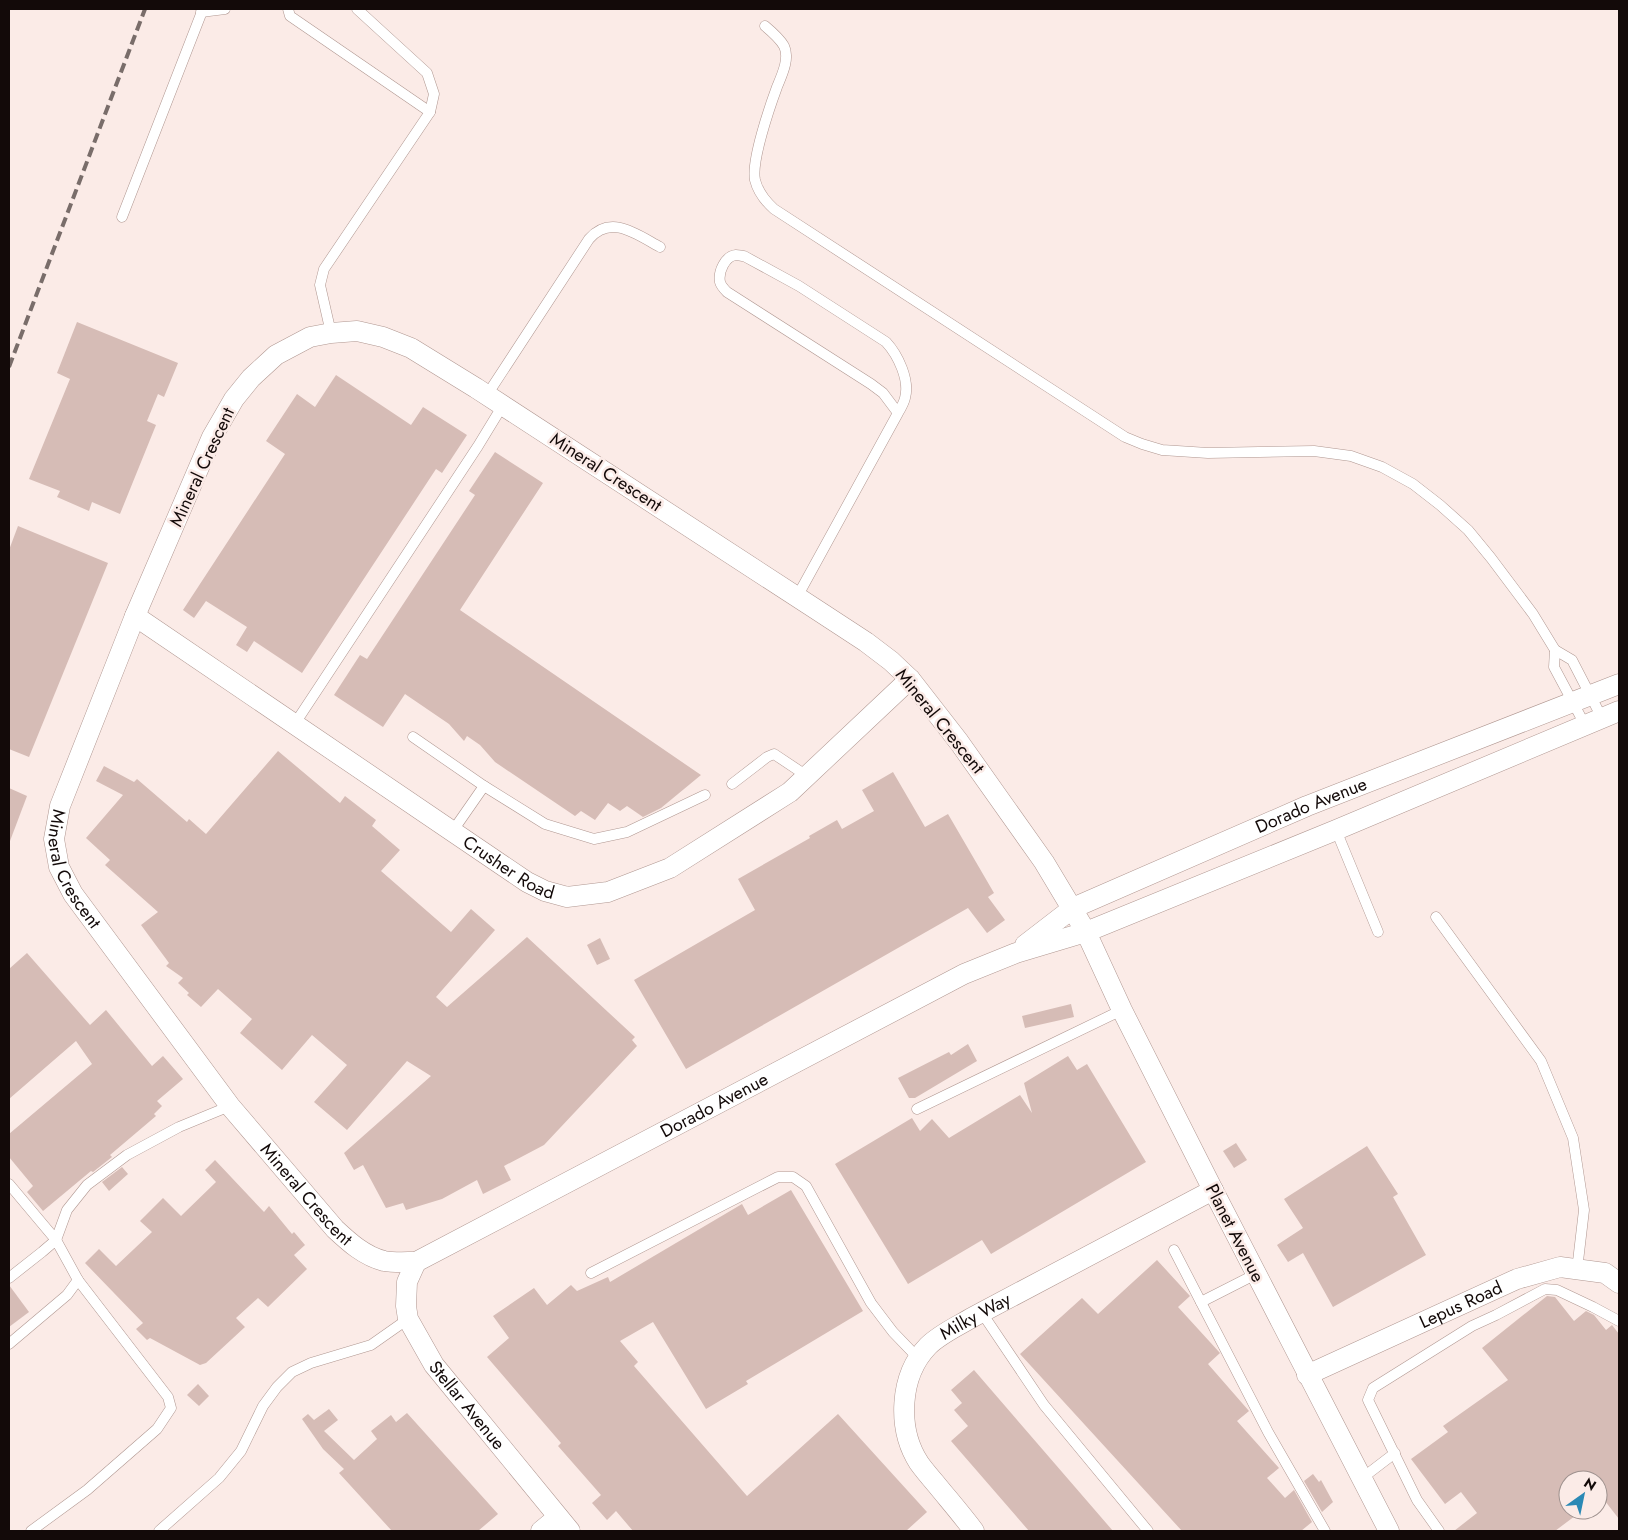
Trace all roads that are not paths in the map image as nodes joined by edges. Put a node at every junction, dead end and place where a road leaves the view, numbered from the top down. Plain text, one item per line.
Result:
1 (225, 9) edge
2 (288, 9) edge
3 (357, 9) edge
4 (202, 10) edge
5 (765, 26) dead end
6 (430, 112) junction
7 (122, 217) dead end
8 (660, 246) dead end
9 (331, 332) junction
10 (495, 400) junction
11 (898, 413) junction
12 (797, 597) junction
13 (135, 616) junction
14 (1555, 650) junction
15 (910, 679) junction
16 (1619, 684) edge
17 (1581, 698) junction
18 (1602, 718) edge
19 (294, 724) junction
20 (412, 737) dead end
21 (807, 776) junction
22 (732, 784) dead end
23 (484, 786) junction
24 (704, 795) dead end
25 (1336, 830) junction
26 (452, 832) junction
27 (1072, 908) junction
28 (1436, 917) dead end
29 (1086, 932) junction
30 (1378, 932) dead end
31 (1016, 953) junction
32 (1122, 1010) junction
33 (230, 1106) junction
34 (917, 1109) dead end
35 (9, 1184) edge
36 (1213, 1190) junction
37 (56, 1240) junction
38 (1174, 1250) dead end
39 (416, 1262) junction
40 (1578, 1270) junction
41 (591, 1273) dead end
42 (1256, 1274) junction
43 (9, 1278) edge
44 (78, 1280) junction
45 (1619, 1283) edge
46 (1200, 1302) junction
47 (982, 1312) junction
48 (408, 1319) junction
49 (1619, 1321) edge
50 (9, 1344) edge
51 (918, 1358) junction
52 (1307, 1375) junction
53 (1395, 1453) junction
54 (1361, 1479) junction
55 (564, 1524) edge
56 (31, 1531) edge
57 (159, 1531) edge
58 (541, 1531) edge
59 (974, 1531) edge
60 (1148, 1531) edge
61 (1325, 1531) edge
62 (1389, 1531) edge
63 (1439, 1531) edge

1 - 4 lane
2 - 6 lane
3 - 6 lane
4 - 7 lane
5 - 14 lane
6 - 9 lane
8 - 10 lane
9 - 10 street, Mineral Crescent
9 - 13 street, Mineral Crescent
10 - 12 street, Mineral Crescent
10 - 19 lane
11 - 11 lane
11 - 12 lane
12 - 15 street, Mineral Crescent
13 - 19 street, Crusher Road
13 - 33 street, Mineral Crescent
14 - 17 lane
14 - 17 lane
15 - 21 street, Crusher Road
15 - 27 street, Mineral Crescent
16 - 17 street, Dorado Avenue
17 - 18 lane
17 - 18 lane
17 - 27 street, Dorado Avenue
18 - 25 street, Dorado Avenue
19 - 26 street, Crusher Road
20 - 23 lane
21 - 22 lane
21 - 26 street, Crusher Road
23 - 24 lane
23 - 26 lane
25 - 29 street, Dorado Avenue
25 - 30 lane
27 - 29 street, Mineral Crescent
27 - 31 street, Dorado Avenue
28 - 40 lane
29 - 31 street, Dorado Avenue
29 - 32 street, Planet Avenue
31 - 39 street, Dorado Avenue
32 - 34 lane
32 - 36 street, Planet Avenue
33 - 37 lane
33 - 39 street, Mineral Crescent
35 - 37 lane
36 - 42 street, Planet Avenue
36 - 47 street, Milky Way
37 - 43 lane
37 - 44 lane
38 - 46 lane
39 - 48 street, Stellar Avenue
40 - 45 street, Lepus Road
40 - 52 street, Lepus Road
41 - 51 lane
42 - 46 lane
42 - 52 street, Planet Avenue
44 - 50 lane
44 - 56 lane
46 - 61 lane
47 - 51 street, Milky Way
47 - 60 lane
48 - 55 street, Stellar Avenue
48 - 57 lane
49 - 53 lane
51 - 59 street, Milky Way
52 - 54 street, Planet Avenue
53 - 54 lane
53 - 63 lane
54 - 62 street, Planet Avenue
55 - 58 street

